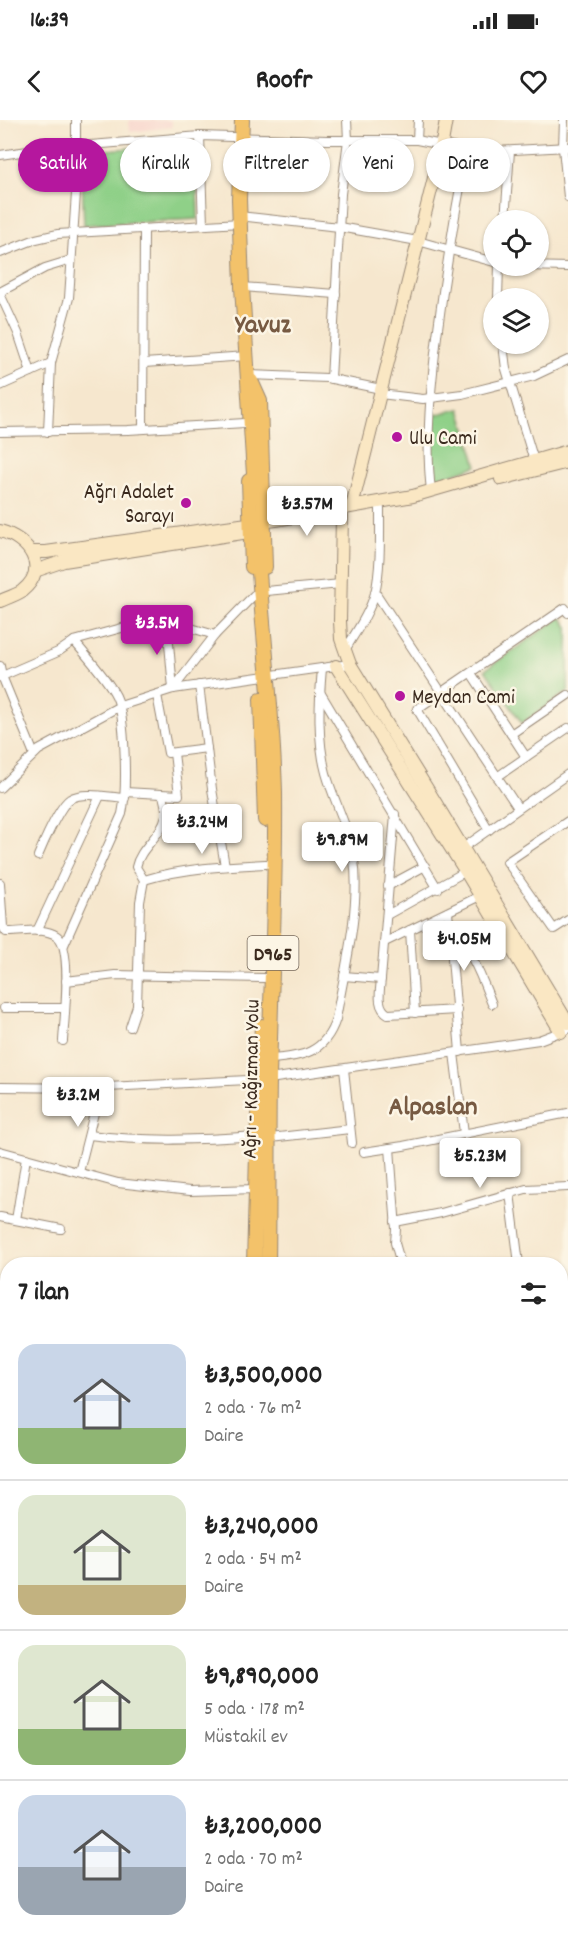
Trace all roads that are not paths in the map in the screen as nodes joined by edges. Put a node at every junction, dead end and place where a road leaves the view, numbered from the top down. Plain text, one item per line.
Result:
1 (76, 120) edge
2 (242, 120) edge
3 (347, 120) edge
4 (418, 120) edge
5 (446, 120) edge
6 (564, 120) edge
7 (200, 136) junction
8 (241, 136) junction
9 (76, 138) edge
10 (348, 138) edge
11 (442, 138) edge
12 (342, 140) edge
13 (414, 141) edge
14 (417, 141) junction
15 (426, 142) edge
16 (108, 143) edge
17 (566, 147) edge
18 (510, 151) edge
19 (18, 152) edge
20 (0, 155) edge
21 (342, 186) edge
22 (75, 192) edge
23 (430, 192) edge
24 (459, 192) edge
25 (507, 192) edge
26 (568, 197) edge
27 (506, 210) edge
28 (239, 219) junction
29 (203, 225) junction
30 (339, 227) junction
31 (144, 229) junction
32 (74, 233) junction
33 (418, 241) junction
34 (448, 251) junction
35 (0, 253) edge
36 (483, 259) edge
37 (70, 260) junction
38 (549, 267) edge
39 (568, 267) edge
40 (242, 287) junction
41 (0, 293) edge
42 (336, 294) junction
43 (505, 354) edge
44 (247, 356) junction
45 (568, 360) edge
46 (51, 363) junction
47 (144, 363) junction
48 (31, 372) junction
49 (249, 375) junction
50 (331, 379) junction
51 (510, 381) junction
52 (0, 386) edge
53 (381, 391) junction
54 (431, 399) junction
55 (245, 423) junction
56 (144, 429) junction
57 (0, 432) edge
58 (48, 432) junction
59 (568, 452) edge
60 (568, 462) edge
61 (536, 466) junction
62 (255, 490) dead end
63 (431, 491) junction
64 (352, 506) junction
65 (380, 509) junction
66 (342, 516) junction
67 (258, 526) junction
68 (0, 531) edge
69 (32, 552) junction
70 (258, 558) dead end
71 (35, 571) junction
72 (341, 584) junction
73 (375, 592) junction
74 (260, 593) junction
75 (0, 601) edge
76 (568, 613) edge
77 (167, 621) junction
78 (215, 635) junction
79 (74, 641) junction
80 (344, 652) junction
81 (350, 664) junction
82 (0, 666) edge
83 (336, 666) junction
84 (322, 668) junction
85 (471, 673) junction
86 (1, 676) edge
87 (264, 677) junction
88 (199, 685) junction
89 (173, 689) junction
90 (320, 692) junction
91 (442, 692) junction
92 (157, 695) junction
93 (568, 695) edge
94 (120, 706) junction
95 (568, 728) edge
96 (511, 734) junction
97 (207, 748) junction
98 (174, 753) junction
99 (34, 754) junction
100 (526, 757) junction
101 (568, 774) edge
102 (497, 777) junction
103 (0, 788) edge
104 (125, 795) junction
105 (163, 795) junction
106 (100, 796) junction
107 (518, 808) junction
108 (395, 814) junction
109 (568, 821) edge
110 (489, 830) junction
111 (459, 851) junction
112 (38, 856) dead end
113 (266, 864) junction
114 (225, 866) junction
115 (425, 866) junction
116 (470, 870) junction
117 (144, 880) junction
118 (0, 883) edge
119 (388, 886) junction
120 (438, 889) junction
121 (484, 894) junction
122 (448, 912) junction
123 (387, 915) junction
124 (568, 920) edge
125 (448, 929) junction
126 (410, 930) junction
127 (37, 931) junction
128 (385, 942) junction
129 (64, 945) junction
130 (136, 976) junction
131 (344, 976) junction
132 (264, 978) junction
133 (381, 979) junction
134 (66, 981) junction
135 (492, 1004) dead end
136 (4, 1008) dead end
137 (65, 1008) junction
138 (457, 1010) junction
139 (415, 1012) junction
140 (130, 1027) dead end
141 (566, 1028) edge
142 (63, 1041) dead end
143 (457, 1052) junction
144 (270, 1059) junction
145 (344, 1069) junction
146 (264, 1080) junction
147 (0, 1087) edge
148 (96, 1087) junction
149 (568, 1113) edge
150 (350, 1129) junction
151 (464, 1133) junction
152 (90, 1135) junction
153 (263, 1137) junction
154 (352, 1143) dead end
155 (390, 1148) junction
156 (0, 1151) edge
157 (364, 1152) dead end
158 (27, 1158) junction
159 (79, 1172) junction
160 (568, 1187) edge
161 (256, 1189) junction
162 (510, 1193) junction
163 (0, 1216) edge
164 (16, 1220) junction
165 (395, 1222) junction
166 (61, 1229) dead end
167 (254, 1257) edge
168 (268, 1257) edge
169 (399, 1257) edge
170 (518, 1257) edge

1 - 9 street
2 - 8 main road
3 - 10 street
4 - 14 street
5 - 11 street
6 - 17 street
7 - 8 street
7 - 16 street
7 - 29 street
8 - 12 street
8 - 28 main road
13 - 14 street
14 - 15 street
17 - 18 street
17 - 26 street
19 - 20 street
21 - 30 street
22 - 32 street
23 - 33 street
24 - 34 street
25 - 27 street
28 - 29 street
28 - 30 street
28 - 40 main road
29 - 31 street
30 - 33 street
30 - 42 street
31 - 32 street
31 - 47 street
32 - 35 street
32 - 37 street
33 - 34 street
33 - 53 street
34 - 36 street
34 - 54 street
37 - 41 street
37 - 46 street
38 - 39 street
40 - 42 street
40 - 44 main road
41 - 48 street
42 - 50 street
43 - 51 street
44 - 47 street
44 - 49 main road
45 - 51 street
46 - 48 street
46 - 58 street
47 - 56 street
48 - 52 street
49 - 50 street
49 - 55 main road
49 - 62 main road
49 - 67 main road
50 - 53 street
51 - 54 street
51 - 61 street
53 - 54 street
53 - 64 street
54 - 63 street
55 - 56 street
55 - 67 main road
56 - 58 street
57 - 58 street
59 - 61 street
60 - 61 street
61 - 63 street
61 - 65 street
63 - 64 street
64 - 67 street
65 - 66 street
65 - 73 street
66 - 67 street
66 - 72 street
67 - 69 street
67 - 71 street
67 - 74 main road
68 - 69 street
69 - 71 street
70 - 87 main road, Ağrı - Kağızman Yolu / D965
71 - 75 street
72 - 74 street
72 - 80 street
73 - 80 street
73 - 91 street
74 - 78 street
74 - 87 main road
76 - 85 street
77 - 78 street
77 - 79 street
77 - 89 street
78 - 89 street
79 - 86 street
79 - 94 street
80 - 81 street
81 - 83 street
81 - 111 street
82 - 86 street
83 - 84 street
83 - 111 street
84 - 87 street
84 - 90 street
85 - 91 street
85 - 96 street
86 - 99 street
87 - 88 street
87 - 113 main road, Ağrı - Kağızman Yolu / D965
87 - 144 main road, Ağrı - Kağızman Yolu / D965
88 - 89 street
88 - 97 street
89 - 92 street
90 - 108 street
90 - 131 street
91 - 102 street
91 - 110 street
92 - 94 street
92 - 98 street
93 - 96 street
94 - 99 street
94 - 104 street
95 - 100 street
96 - 100 street
97 - 98 street
97 - 114 street
98 - 105 street
99 - 103 street
100 - 102 street
101 - 107 street
102 - 107 street
104 - 105 street
104 - 106 street
104 - 129 street
105 - 117 street
106 - 112 street
106 - 127 street
107 - 110 street
108 - 115 street
108 - 119 street
109 - 124 street
110 - 111 street
111 - 116 street
113 - 114 street
113 - 132 main road, Ağrı - Kağızman Yolu / D965
114 - 117 street
115 - 119 street
115 - 120 street
116 - 120 street
116 - 121 street
117 - 130 street
118 - 127 street
119 - 123 street
120 - 123 street
121 - 122 street
121 - 141 street
122 - 125 street
122 - 126 street
123 - 128 street
125 - 135 street
125 - 138 street
126 - 128 street
126 - 139 street
127 - 129 street
128 - 133 street
129 - 134 street
130 - 132 street
130 - 134 street
130 - 140 street
131 - 133 street
131 - 144 street
132 - 146 main road, Ağrı - Kağızman Yolu / D965
133 - 139 street
134 - 137 street
136 - 137 street
137 - 142 street
138 - 139 street
138 - 143 street
141 - 143 street
143 - 145 street
143 - 151 street
144 - 146 main road, Ağrı - Kağızman Yolu / D965
145 - 146 street
145 - 150 street
146 - 148 street
146 - 153 main road, Ağrı - Kağızman Yolu / D965
147 - 148 street
148 - 152 street
149 - 151 street
150 - 153 street
150 - 154 street
151 - 155 street
152 - 153 street
152 - 159 street
153 - 161 main road, Ağrı - Kağızman Yolu / D965
153 - 168 main road, Ağrı - Kağızman Yolu / D965
155 - 157 street
155 - 165 street
156 - 158 street
158 - 159 street
158 - 164 street
159 - 161 street
160 - 162 street
161 - 167 main road, Ağrı - Kağızman Yolu / D965
162 - 165 street
162 - 170 street
163 - 164 street
164 - 166 street
165 - 169 street

